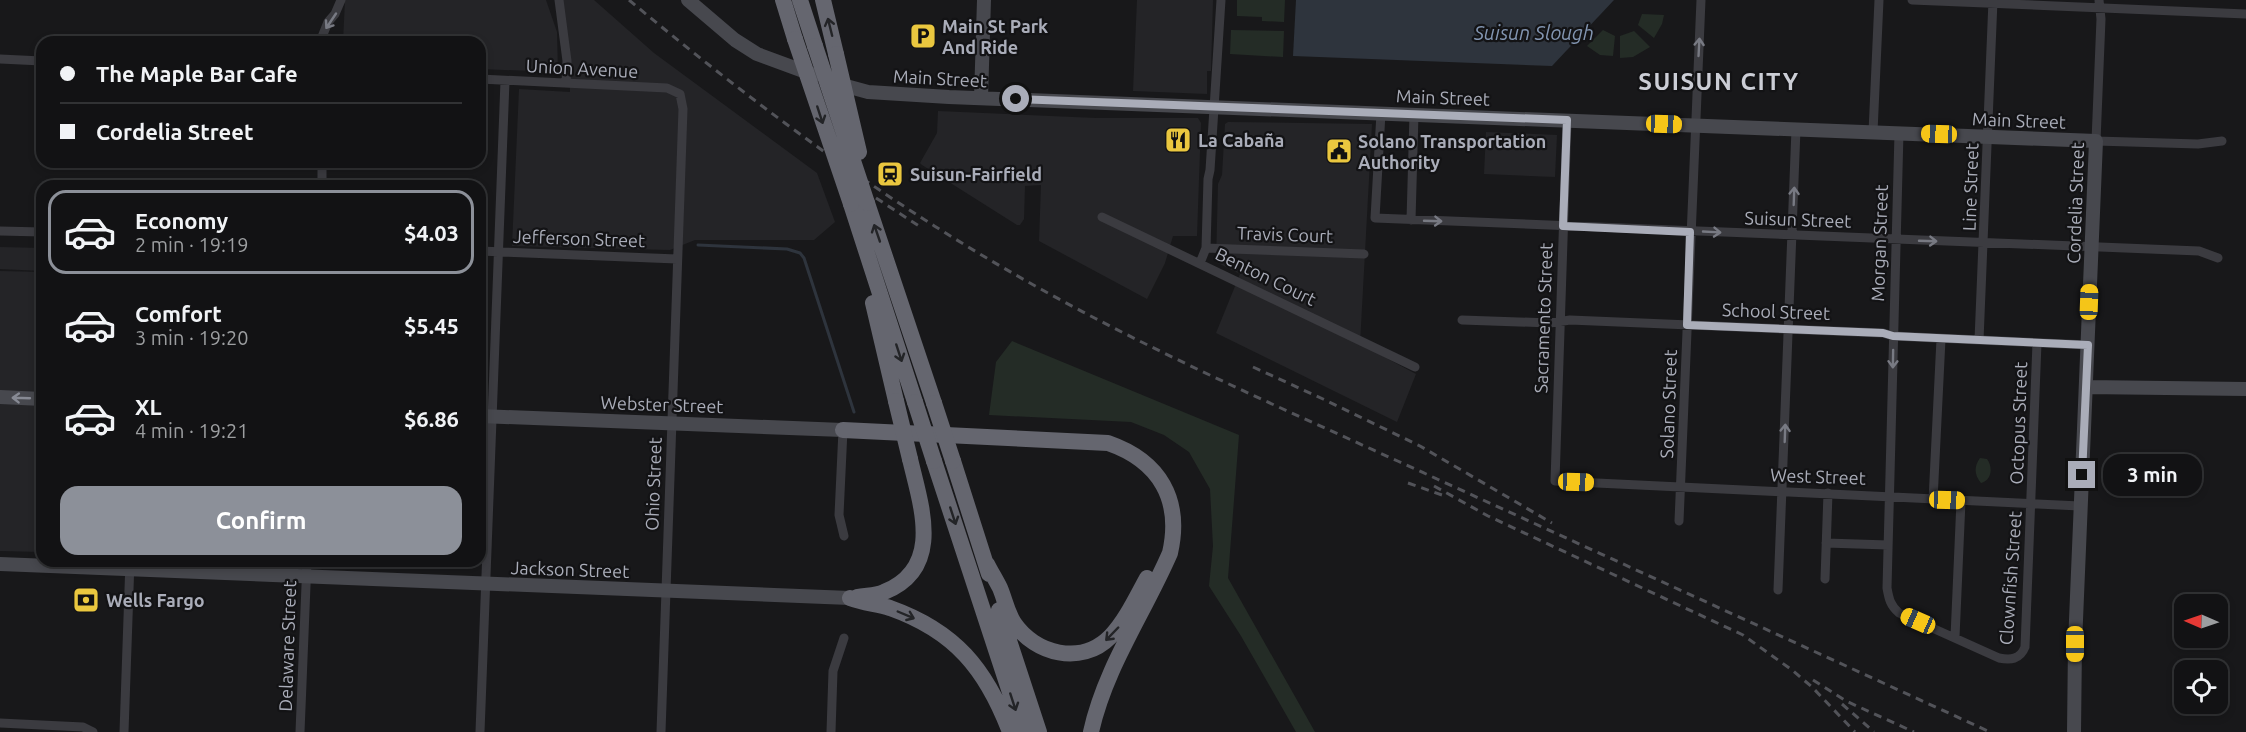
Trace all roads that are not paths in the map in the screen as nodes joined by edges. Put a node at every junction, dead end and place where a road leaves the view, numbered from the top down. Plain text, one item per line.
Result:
1 (341, 0) edge
2 (559, 0) edge
3 (688, 0) edge
4 (783, 0) edge
5 (800, 0) edge
6 (824, 0) edge
7 (984, 0) edge
8 (1221, 0) edge
9 (1701, 0) edge
10 (1879, 0) edge
11 (1912, 0) edge
12 (1993, 2) edge
13 (2099, 4) edge
14 (2246, 14) edge
15 (323, 36) edge
16 (0, 59) edge
17 (36, 61) edge
18 (486, 79) edge
19 (505, 81) junction
20 (566, 83) junction
21 (680, 94) joint
22 (981, 98) junction
23 (1213, 106) junction
24 (1381, 113) junction
25 (1414, 114) junction
26 (1567, 120) junction
27 (1695, 125) junction
28 (1796, 129) junction
29 (1873, 132) junction
30 (1899, 133) junction
31 (1988, 136) junction
32 (2096, 141) junction
33 (2222, 141) dead end
34 (859, 204) junction
35 (1102, 217) dead end
36 (1411, 220) junction
37 (1563, 226) junction
38 (0, 231) edge
39 (36, 232) edge
40 (1690, 232) junction
41 (1793, 236) junction
42 (1896, 239) junction
43 (1984, 243) junction
44 (2091, 247) junction
45 (1206, 248) junction
46 (486, 251) edge
47 (498, 252) junction
48 (1364, 254) dead end
49 (865, 256) junction
50 (2218, 258) dead end
51 (677, 259) junction
52 (1200, 263) junction
53 (1462, 320) dead end
54 (1560, 322) junction
55 (1687, 325) junction
56 (1789, 329) junction
57 (1893, 336) junction
58 (1941, 339) junction
59 (1979, 340) junction
60 (2037, 343) junction
61 (2088, 345) junction
62 (1415, 366) dead end
63 (2086, 387) junction
64 (2246, 389) edge
65 (0, 397) edge
66 (36, 399) edge
67 (486, 416) edge
68 (672, 422) junction
69 (843, 430) junction
70 (1148, 467) junction
71 (1555, 481) joint
72 (1681, 486) junction
73 (1783, 492) junction
74 (1828, 493) junction
75 (1890, 498) junction
76 (1934, 500) junction
77 (1961, 501) junction
78 (2032, 504) junction
79 (2080, 506) junction
80 (1679, 521) dead end
81 (844, 536) dead end
82 (1826, 543) junction
83 (1888, 545) junction
84 (0, 564) edge
85 (36, 564) edge
86 (987, 564) junction
87 (130, 567) edge
88 (162, 567) edge
89 (307, 567) edge
90 (306, 576) junction
91 (1825, 579) dead end
92 (486, 584) junction
93 (1778, 590) dead end
94 (666, 591) junction
95 (850, 598) junction
96 (844, 638) dead end
97 (1955, 638) junction
98 (0, 723) edge
99 (93, 732) edge
100 (124, 732) edge
101 (300, 732) edge
102 (480, 732) edge
103 (661, 732) edge
104 (831, 732) edge
105 (1010, 732) edge
106 (1023, 732) edge
107 (1039, 732) edge
108 (1091, 732) edge
109 (2074, 732) edge

1 -> 15 street
2 - 20 street
3 - 22 main road, Main Street
4 -> 34 highway, bridge
5 - 34 highway, bridge
34 -> 6 highway, bridge
7 - 22 main road
8 - 23 street
27 -> 9 street, Solano Street
10 - 29 street
11 - 12 street
12 - 13 street
12 - 31 street, Line Street
13 - 14 street
13 - 32 street, Cordelia Street
16 - 17 street
18 - 19 street, Union Avenue
19 - 20 street, Union Avenue
19 - 47 street
20 - 21 street, Union Avenue
21 - 51 street, Ohio Street
22 - 23 main road, Main Street
23 - 24 main road, Main Street
23 - 45 street
24 - 25 main road, Main Street
24 - 36 street, Suisun Street
25 - 26 main road, Main Street
25 - 36 street
26 - 27 main road, Main Street
26 - 37 street, Sacramento Street
27 - 28 main road, Main Street
27 - 40 street, Solano Street
28 - 29 main road, Main Street
41 -> 28 street
29 - 30 main road, Main Street
30 - 31 main road, Main Street
30 - 42 street, Morgan Street
31 - 32 main road, Main Street
31 - 43 street, Line Street
32 - 33 street, Main Street
32 - 44 main road, Cordelia Street
34 - 49 highway
86 -> 34 highway, bridge
35 - 52 street, Benton Court
36 -> 37 street, Suisun Street
37 - 40 street, Suisun Street
37 - 54 street, Sacramento Street
38 - 39 street
40 -> 41 street, Suisun Street
40 - 55 street, Solano Street
41 - 42 street, Suisun Street
41 - 56 street
42 -> 43 street, Suisun Street
42 - 57 street, Morgan Street
43 - 44 street, Suisun Street
43 - 59 street, Line Street
44 - 50 street, Suisun Street
44 - 61 main road, Cordelia Street
45 - 48 street, Travis Court
45 - 52 street
46 - 47 street, Jefferson Street
47 - 51 street, Jefferson Street
47 - 67 street
49 - 95 highway, bridge
49 -> 106 highway, bridge
51 - 68 street, Ohio Street
52 - 62 street, Benton Court
53 - 54 street, School Street
54 - 55 street, School Street
54 - 71 street, Sacramento Street
55 - 56 street, School Street
55 - 72 street, Solano Street
56 - 57 street, School Street
73 -> 56 street
57 - 58 street, School Street
57 -> 75 street, Morgan Street
58 - 59 street, School Street
58 - 76 street
59 - 60 street, School Street
60 - 61 street, School Street
60 - 78 street, Octopus Street
61 - 63 main road, Cordelia Street
63 - 64 main road
63 - 79 main road, Cordelia Street
66 -> 65 main road
67 - 68 main road, Webster Street
67 - 92 street
68 - 69 main road, Webster Street
68 - 94 street, Ohio Street
69 - 70 highway
69 - 81 street
70 -> 86 highway
70 - 108 highway
71 - 72 street, West Street
72 - 73 street, West Street
72 - 80 street, Solano Street
73 - 74 street, West Street
73 - 93 street
74 - 75 street, West Street
74 - 82 street
75 - 76 street, West Street
75 - 83 street, Morgan Street
76 - 77 street, West Street
77 - 78 street, West Street
77 - 97 street
78 - 79 street, West Street
78 - 97 street, Clownfish Street
79 - 109 main road, Cordelia Street
82 - 83 street
82 - 91 street
83 - 97 street, Morgan Street
84 - 85 main road, Jackson Street
86 - 107 highway
87 - 100 street
88 - 90 main road, Jackson Street
89 - 90 street, Delaware Street
90 - 92 main road, Jackson Street
90 - 101 street, Delaware Street
92 - 94 main road, Jackson Street
92 - 102 street
94 - 95 main road, Jackson Street
94 - 103 street, Ohio Street
95 -> 105 highway
96 - 104 street
98 - 99 street

